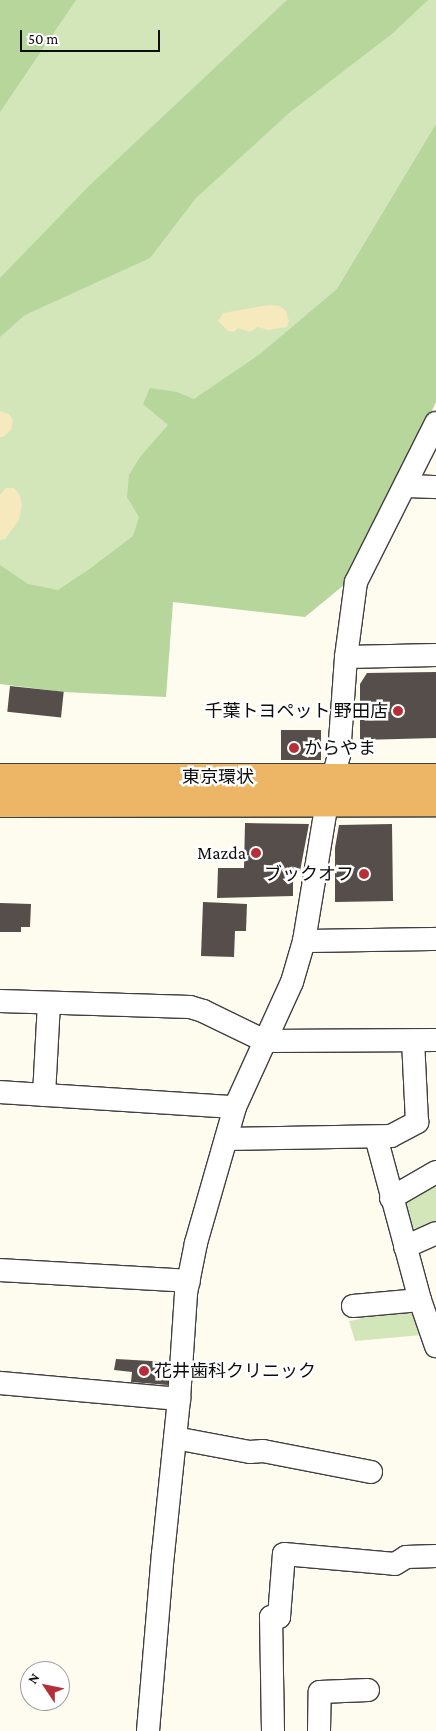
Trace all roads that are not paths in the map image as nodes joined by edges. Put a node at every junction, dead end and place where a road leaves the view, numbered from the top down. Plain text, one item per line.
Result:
1 (436, 423) edge
2 (405, 486) junction
3 (436, 487) edge
4 (436, 655) edge
5 (346, 658) junction
6 (335, 777) junction
7 (0, 778) edge
8 (436, 778) edge
9 (327, 802) junction
10 (436, 802) edge
11 (0, 803) edge
12 (436, 939) edge
13 (304, 941) junction
14 (0, 1001) edge
15 (49, 1004) junction
16 (436, 1040) edge
17 (264, 1041) junction
18 (413, 1041) junction
19 (0, 1092) edge
20 (44, 1095) junction
21 (235, 1107) junction
22 (376, 1137) junction
23 (226, 1139) junction
24 (436, 1172) edge
25 (391, 1198) junction
26 (436, 1233) edge
27 (405, 1247) junction
28 (0, 1270) edge
29 (189, 1281) junction
30 (420, 1300) junction
31 (353, 1306) dead end
32 (436, 1346) edge
33 (0, 1383) edge
34 (179, 1400) junction
35 (175, 1438) junction
36 (371, 1472) dead end
37 (436, 1556) edge
38 (368, 1690) dead end
39 (148, 1731) edge
40 (273, 1731) edge
41 (319, 1731) edge

1 - 2 street
2 - 3 street
2 - 5 street
4 - 5 street
5 - 6 street
6 - 7 highway, 東京環状
6 - 8 highway, 東京環状
6 - 9 street
9 - 10 highway, 東京環状
9 - 11 highway, 東京環状
9 - 13 street
12 - 13 street
13 - 17 street
14 - 15 street
15 - 17 street
15 - 20 street
16 - 18 street
17 - 18 street
17 - 21 street
18 - 22 street
19 - 20 street
20 - 21 street
21 - 23 street
22 - 23 street
22 - 25 street
23 - 29 street
24 - 25 street
25 - 27 street
26 - 27 street
27 - 30 street
28 - 29 street
29 - 34 street
30 - 31 street
30 - 32 street
33 - 34 street
34 - 35 street
35 - 36 street
35 - 39 street
37 - 40 street
38 - 41 street

